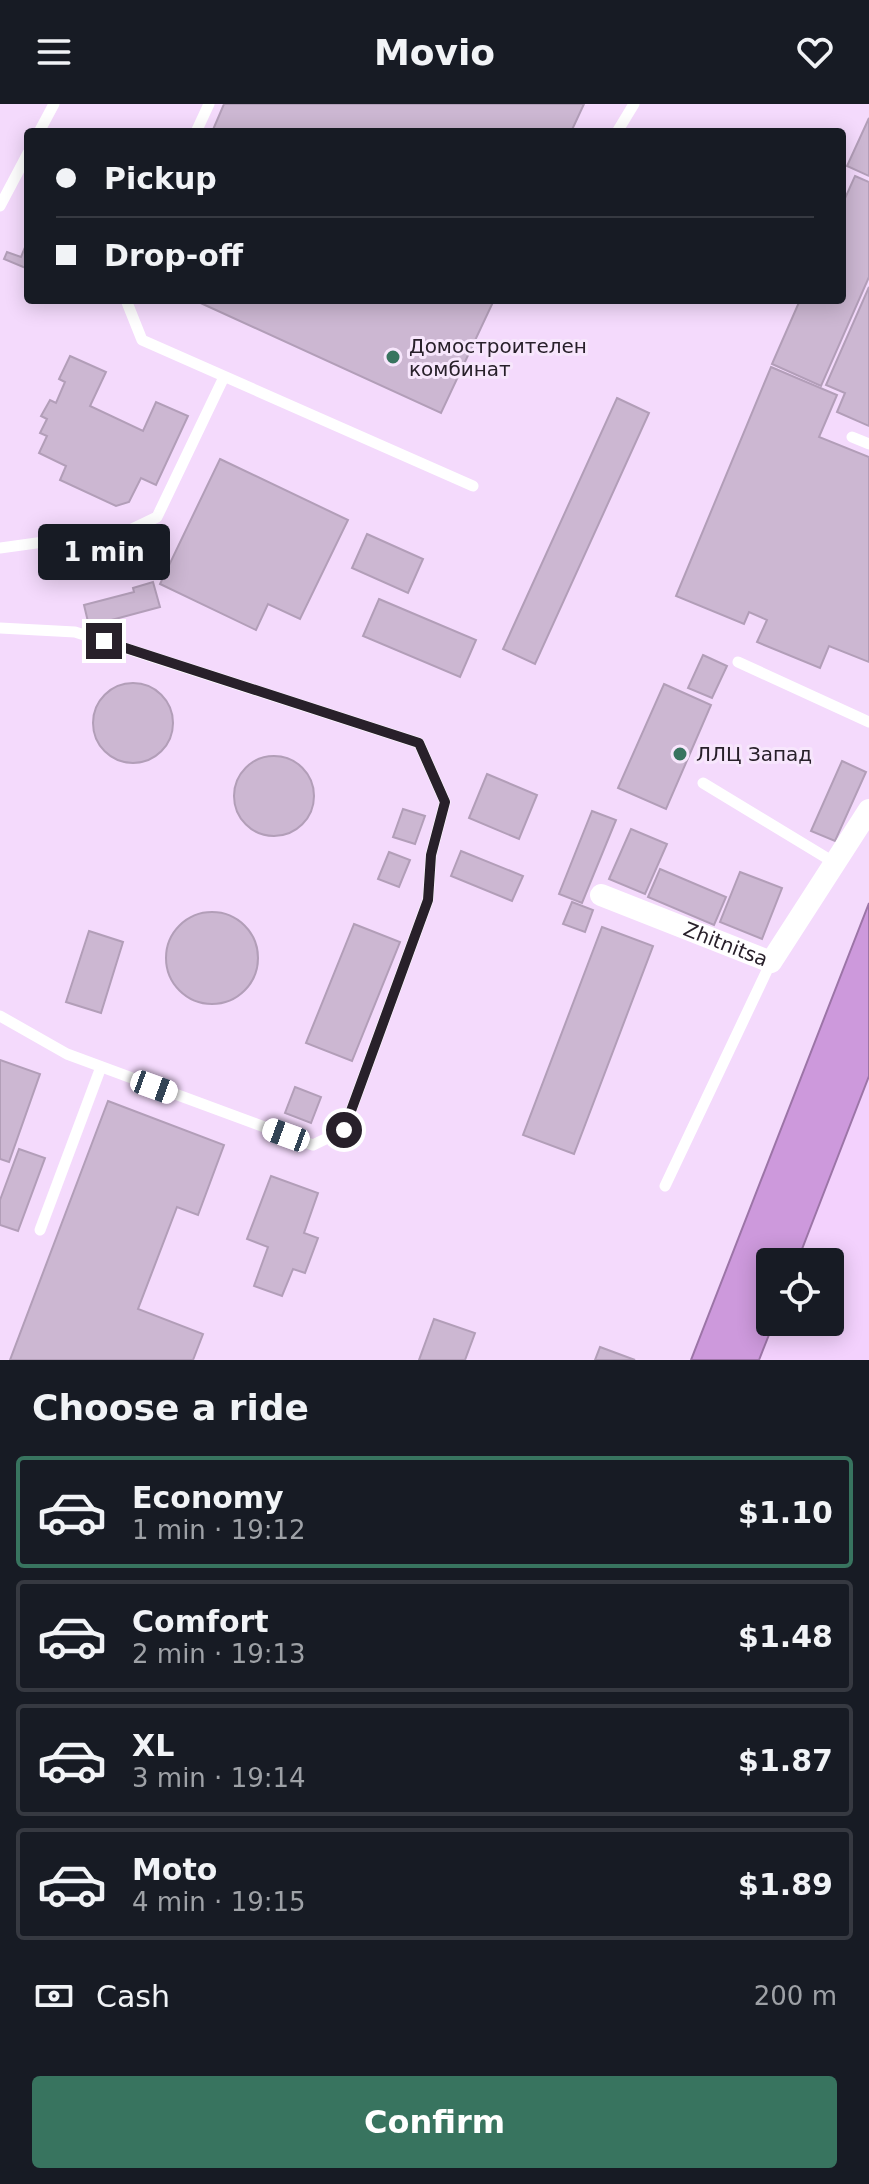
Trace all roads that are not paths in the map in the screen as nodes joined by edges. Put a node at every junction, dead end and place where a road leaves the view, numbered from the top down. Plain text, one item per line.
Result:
1 (54, 104) edge
2 (209, 104) edge
3 (634, 104) edge
4 (41, 128) edge
5 (198, 128) edge
6 (619, 128) edge
7 (24, 161) edge
8 (0, 206) edge
9 (128, 304) edge
10 (224, 377) junction
11 (852, 437) dead end
12 (869, 444) edge
13 (473, 486) dead end
14 (0, 548) edge
15 (0, 628) edge
16 (738, 662) dead end
17 (869, 722) edge
18 (703, 783) dead end
19 (869, 810) edge
20 (835, 863) junction
21 (601, 895) dead end
22 (771, 962) junction
23 (0, 1016) edge
24 (101, 1067) junction
25 (665, 1186) dead end
26 (40, 1230) dead end

1 - 4 lane
2 - 5 lane
3 - 6 lane
7 - 8 lane
9 - 10 lane
10 - 13 lane
10 - 14 lane
11 - 12 lane
15 - 24 lane
16 - 17 lane
18 - 20 lane
19 - 20 street, Zhitnitsa
20 - 22 street, Zhitnitsa
21 - 22 street, Zhitnitsa
22 - 25 lane
23 - 24 lane
24 - 26 lane

